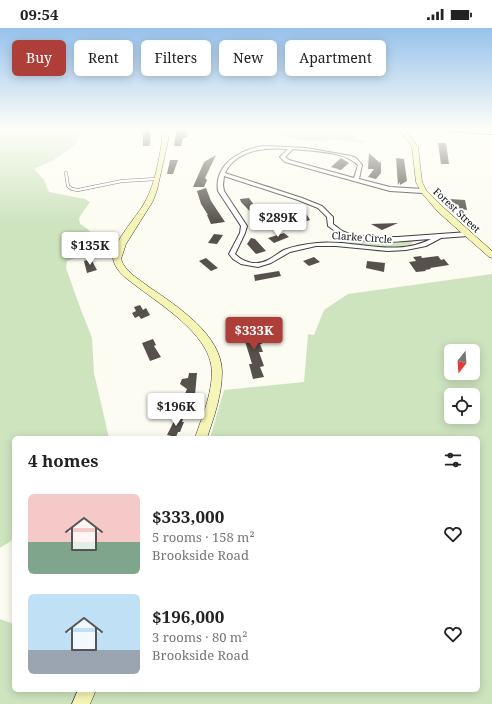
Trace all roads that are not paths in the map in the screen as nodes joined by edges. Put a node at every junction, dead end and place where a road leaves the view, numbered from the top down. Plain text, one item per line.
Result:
1 (161, 161) edge
2 (232, 161) edge
3 (286, 161) edge
4 (355, 161) edge
5 (416, 161) edge
6 (66, 173) dead end
7 (222, 174) junction
8 (156, 179) junction
9 (356, 180) junction
10 (424, 191) junction
11 (468, 234) junction
12 (354, 236) junction
13 (442, 238) junction
14 (345, 244) junction
15 (492, 255) edge
16 (202, 436) edge
17 (86, 692) edge
18 (81, 704) edge

1 - 8 street
2 - 7 street
3 - 9 street
4 - 9 street
5 - 10 street, Forest Street
6 - 8 lane
7 - 12 street
7 - 14 street, Clarke Circle
8 - 16 street
9 - 10 street
10 - 11 street, Forest Street
11 - 13 street
11 - 15 street, Forest Street
12 - 13 street
12 - 14 street
13 - 14 street, Clarke Circle
17 - 18 street

